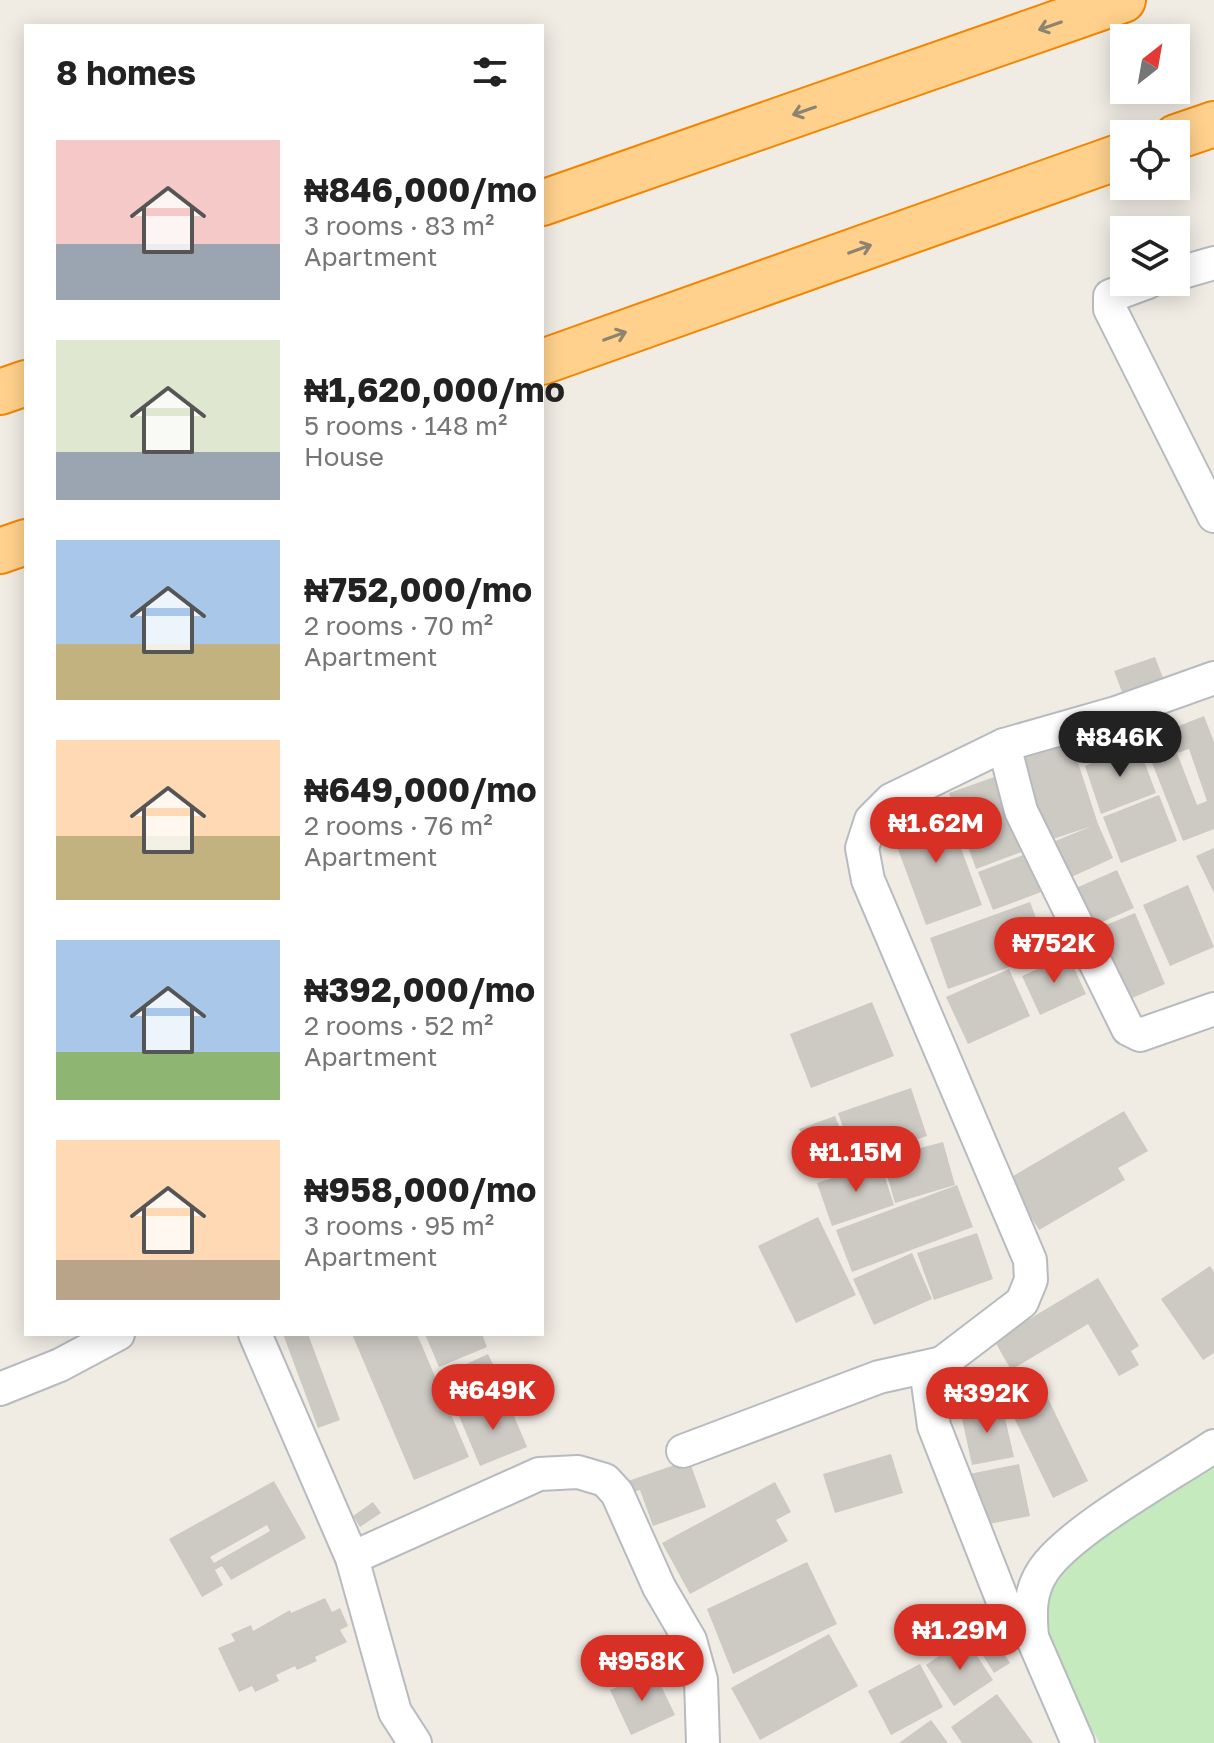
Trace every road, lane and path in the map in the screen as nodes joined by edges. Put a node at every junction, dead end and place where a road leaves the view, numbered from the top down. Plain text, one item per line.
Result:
1 (1123, 0) edge
2 (1214, 124) edge
3 (1190, 132) edge
4 (1110, 160) edge
5 (544, 202) edge
6 (1214, 263) edge
7 (1190, 270) edge
8 (1110, 296) edge
9 (544, 361) edge
10 (24, 384) edge
11 (0, 392) edge
12 (1214, 516) edge
13 (24, 543) edge
14 (0, 551) edge
15 (1214, 678) edge
16 (1004, 745) junction
17 (1214, 1009) edge
18 (114, 1336) edge
19 (256, 1336) edge
20 (942, 1363) junction
21 (0, 1389) edge
22 (1214, 1446) edge
23 (683, 1451) dead end
24 (352, 1558) junction
25 (1032, 1637) junction
26 (415, 1743) edge
27 (703, 1743) edge
28 (1078, 1743) edge

1 -> 5 highway
2 - 3 highway
9 -> 4 highway
6 - 7 street
8 - 12 street
10 - 11 highway
13 - 14 highway
15 - 16 street
16 - 17 street
16 - 20 street
18 - 21 street
19 - 24 street
20 - 23 street
20 - 25 street
22 - 25 street
24 - 26 street
24 - 27 street
25 - 28 street

